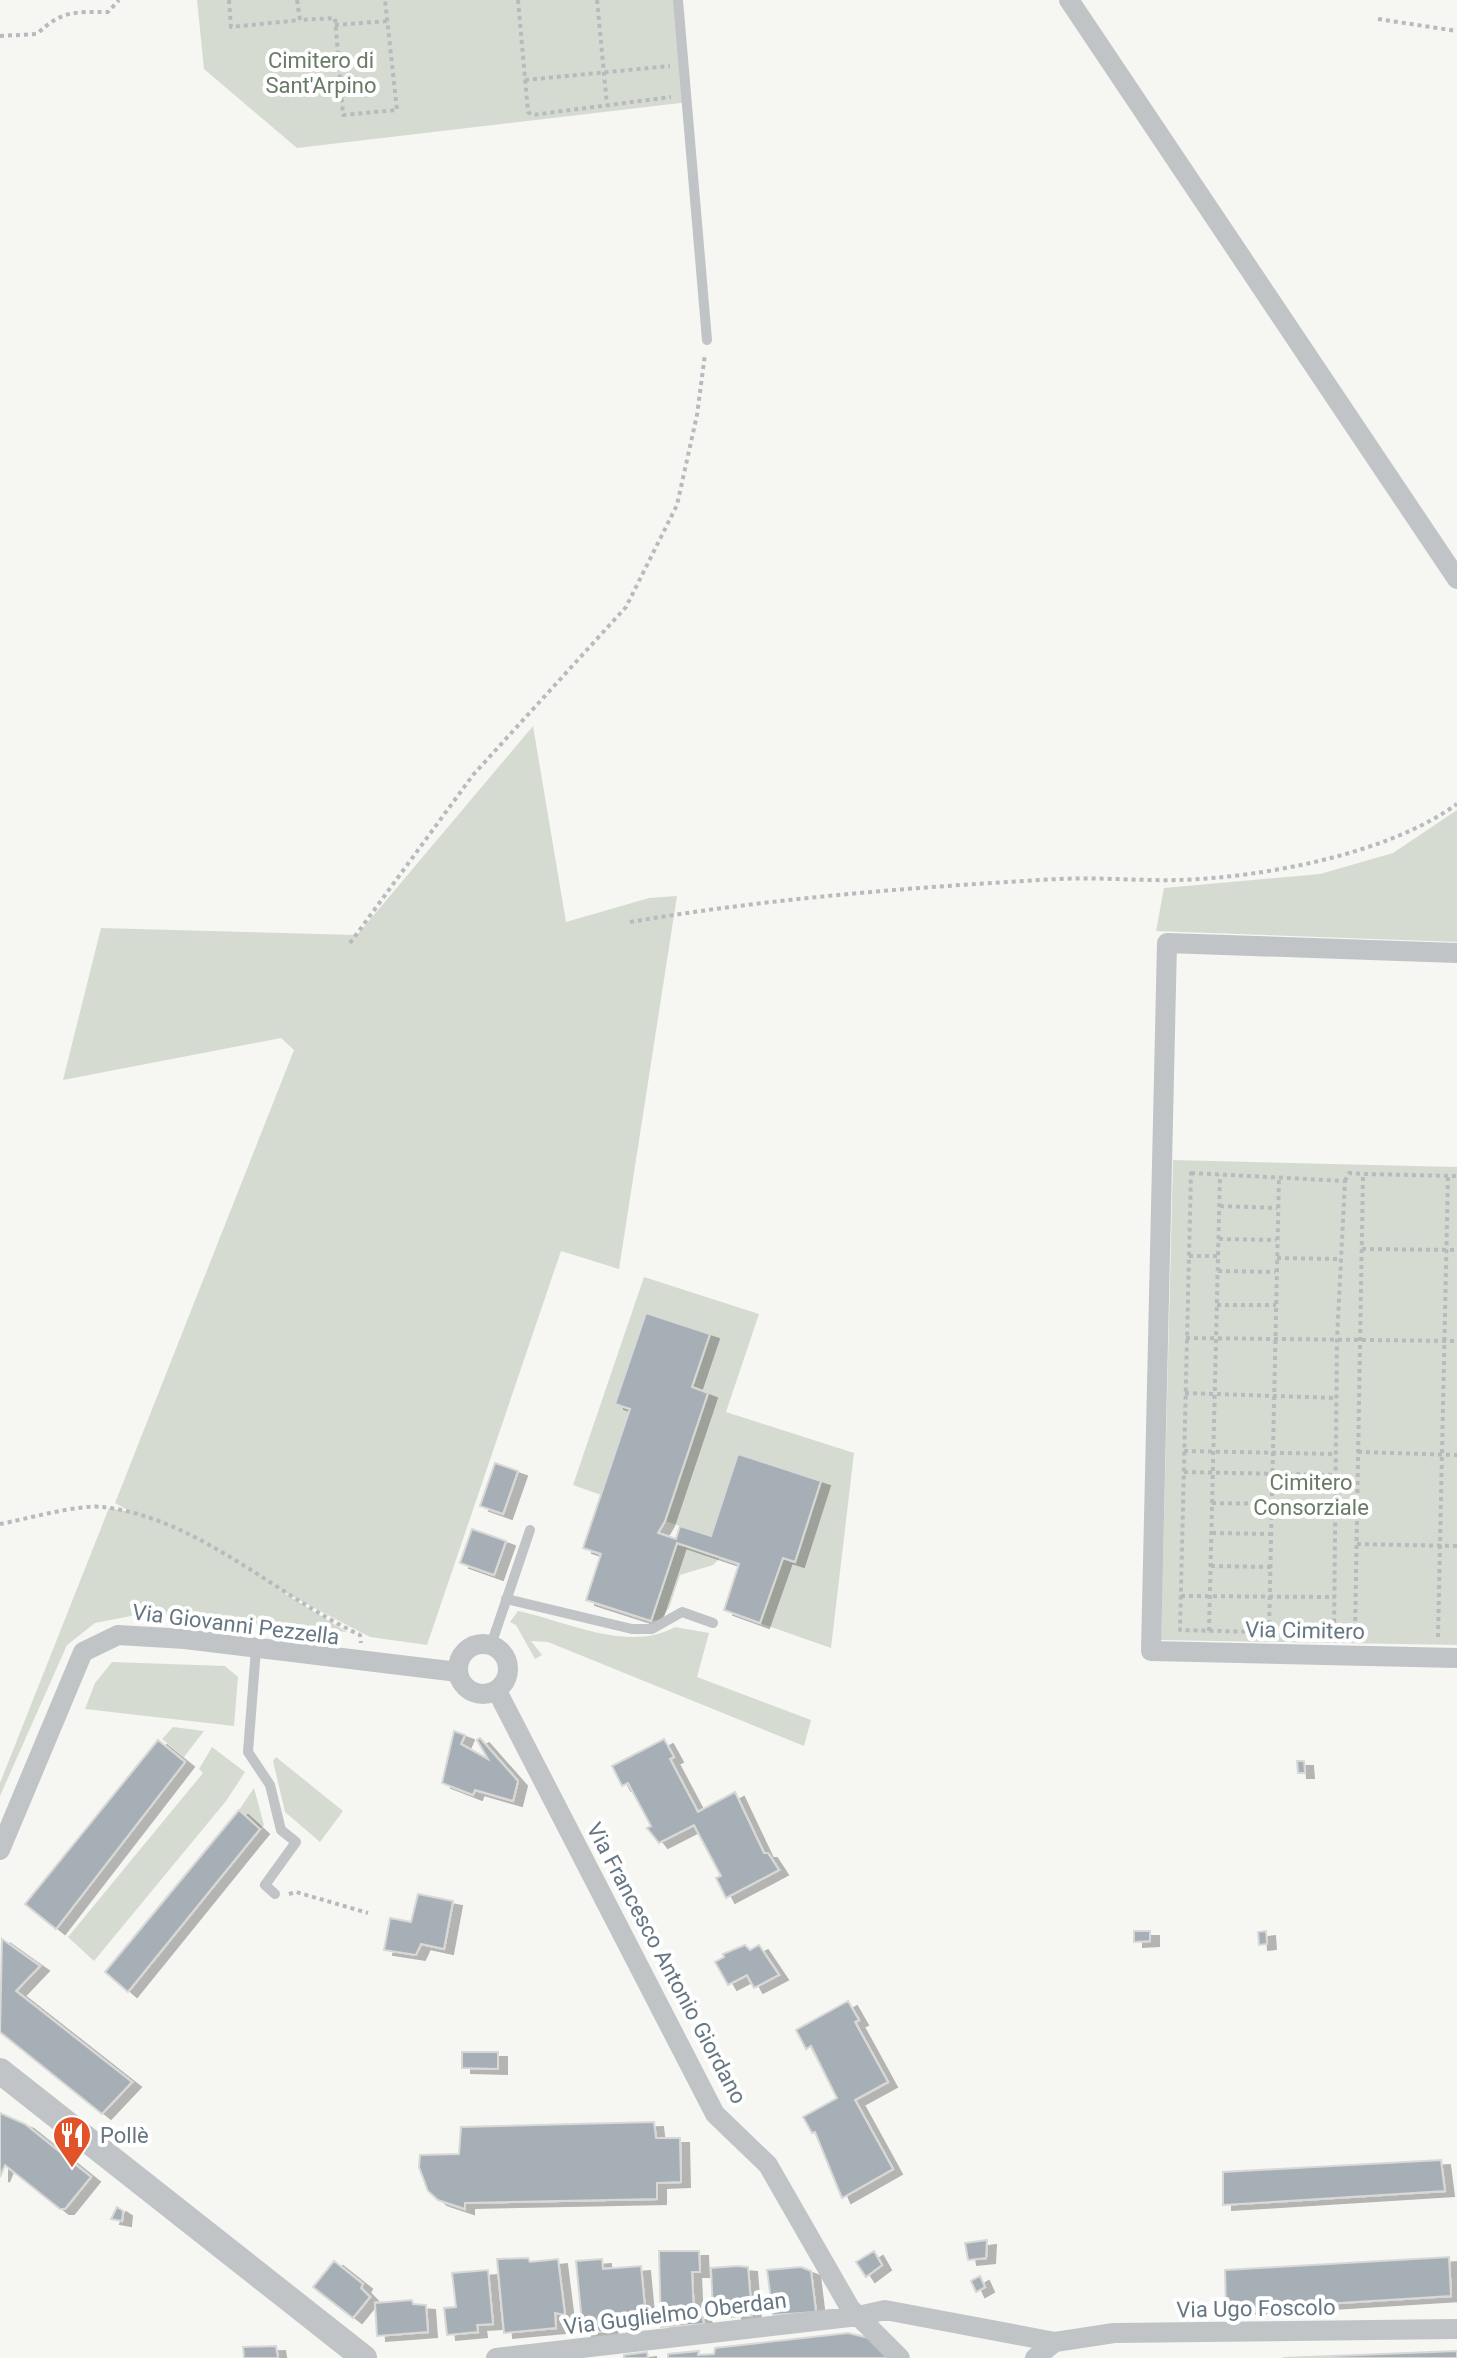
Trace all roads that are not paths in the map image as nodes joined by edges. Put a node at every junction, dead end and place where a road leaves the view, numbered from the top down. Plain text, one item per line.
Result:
1 (678, 0) edge
2 (1069, 0) edge
3 (707, 340) road end
4 (1457, 579) edge
5 (1457, 953) edge
6 (530, 1530) dead end
7 (506, 1599) junction
8 (713, 1623) dead end
9 (491, 1645) junction
10 (256, 1649) junction
11 (1457, 1658) edge
12 (458, 1672) junction
13 (497, 1691) junction
14 (0, 1850) edge
15 (275, 1894) road end
16 (0, 2071) edge
17 (858, 2316) junction
18 (1457, 2329) edge
19 (1013, 2335) junction
20 (1055, 2342) junction
21 (364, 2358) edge
22 (496, 2358) edge
23 (900, 2358) edge
24 (1028, 2358) edge
25 (1035, 2358) edge

1 - 3 lane
2 - 4 street
5 - 11 street, Via Cimitero
6 - 7 lane
7 - 8 lane
7 - 9 lane
9 - 12 street
9 - 13 street
10 - 12 street, Via Giovanni Pezzella
10 - 14 street, Via Giovanni Pezzella
10 - 15 lane
12 - 13 street
13 - 17 street, Via Francesco Antonio Giordano
16 - 21 street
17 - 19 street, Via Guglielmo Oberdan
17 - 22 street, Via Guglielmo Oberdan
17 - 23 street, Via Francesco Antonio Giordano
18 - 20 street, Via Ugo Foscolo
19 - 20 street, Via Guglielmo Oberdan
19 - 24 street
20 - 25 street

